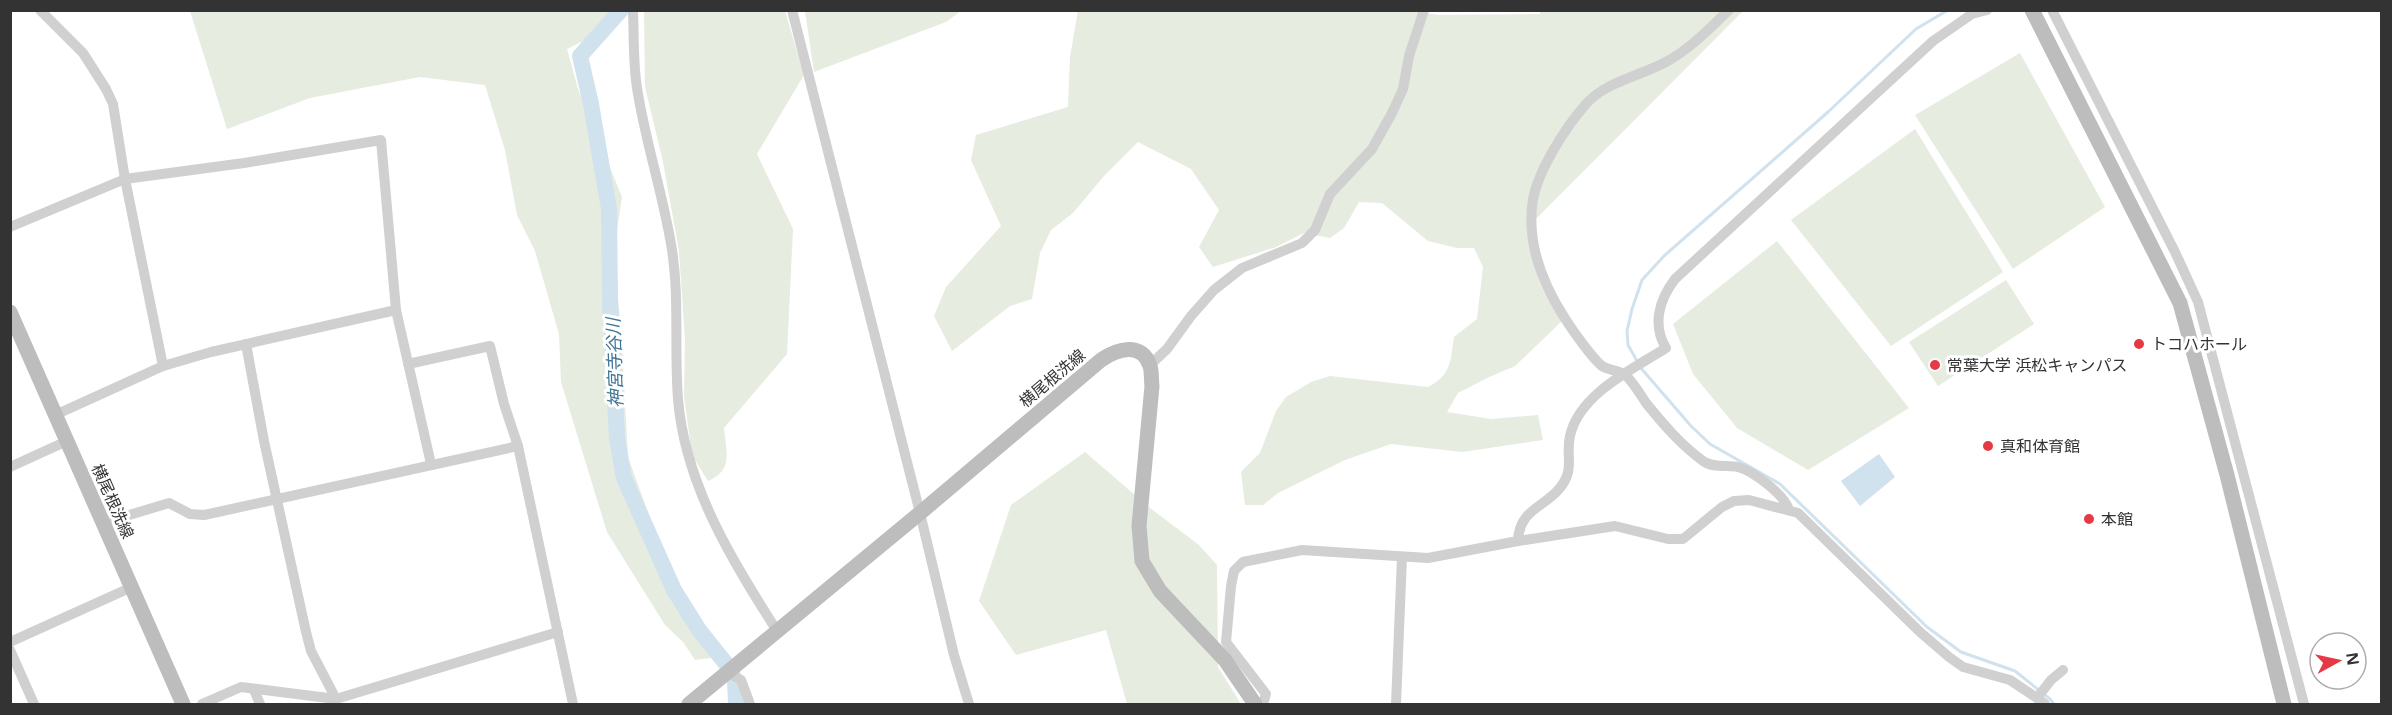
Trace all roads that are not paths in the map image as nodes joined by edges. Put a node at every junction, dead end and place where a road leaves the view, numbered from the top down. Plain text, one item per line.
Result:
1 (40, 10) edge
2 (633, 10) edge
3 (792, 10) edge
4 (1424, 10) edge
5 (1729, 10) edge
6 (1987, 10) edge
7 (2032, 10) edge
8 (2052, 10) edge
9 (125, 179) junction
10 (10, 227) edge
11 (396, 310) junction
12 (10, 312) edge
13 (246, 344) junction
14 (408, 364) junction
15 (1150, 365) junction
16 (163, 366) junction
17 (1624, 375) junction
18 (55, 415) junction
19 (67, 441) junction
20 (518, 446) junction
21 (431, 464) junction
22 (10, 466) edge
23 (277, 499) junction
24 (1789, 510) junction
25 (920, 513) junction
26 (103, 523) junction
27 (1518, 541) junction
28 (1402, 557) junction
29 (132, 587) junction
30 (777, 631) junction
31 (558, 632) junction
32 (10, 642) edge
33 (10, 650) edge
34 (2063, 669) dead end
35 (727, 672) junction
36 (254, 690) junction
37 (336, 699) junction
38 (2040, 699) edge
39 (34, 705) edge
40 (183, 705) edge
41 (202, 705) edge
42 (260, 705) edge
43 (573, 705) edge
44 (689, 705) edge
45 (750, 705) edge
46 (969, 705) edge
47 (1255, 705) edge
48 (1263, 705) edge
49 (1396, 705) edge
50 (2284, 705) edge
51 (2304, 705) edge

1 - 9 street
2 - 30 street
3 - 25 street
4 - 15 street
5 - 17 street
6 - 17 street
7 - 50 main road
8 - 51 street
9 - 10 street
9 - 11 street
9 - 16 street
11 - 13 street
11 - 14 street
12 - 18 main road, 横尾根洗線
13 - 16 street
13 - 23 street
14 - 20 street
14 - 21 street
15 - 25 main road, 横尾根洗線
15 - 47 main road
16 - 18 street
17 - 24 street
17 - 27 street
18 - 19 main road, 横尾根洗線
19 - 22 street
19 - 26 main road, 横尾根洗線
20 - 21 street
20 - 31 street
21 - 23 street
23 - 26 street
23 - 37 street
24 - 27 street
24 - 38 street
25 - 30 main road, 横尾根洗線
25 - 46 street
26 - 29 main road, 横尾根洗線
27 - 28 street
28 - 48 street
28 - 49 street
29 - 32 street
29 - 40 main road, 横尾根洗線
30 - 35 main road, 横尾根洗線
31 - 37 street
31 - 43 street
33 - 39 street
34 - 38 street
35 - 44 main road, 横尾根洗線
35 - 45 street
36 - 37 street
36 - 41 street
36 - 42 street

